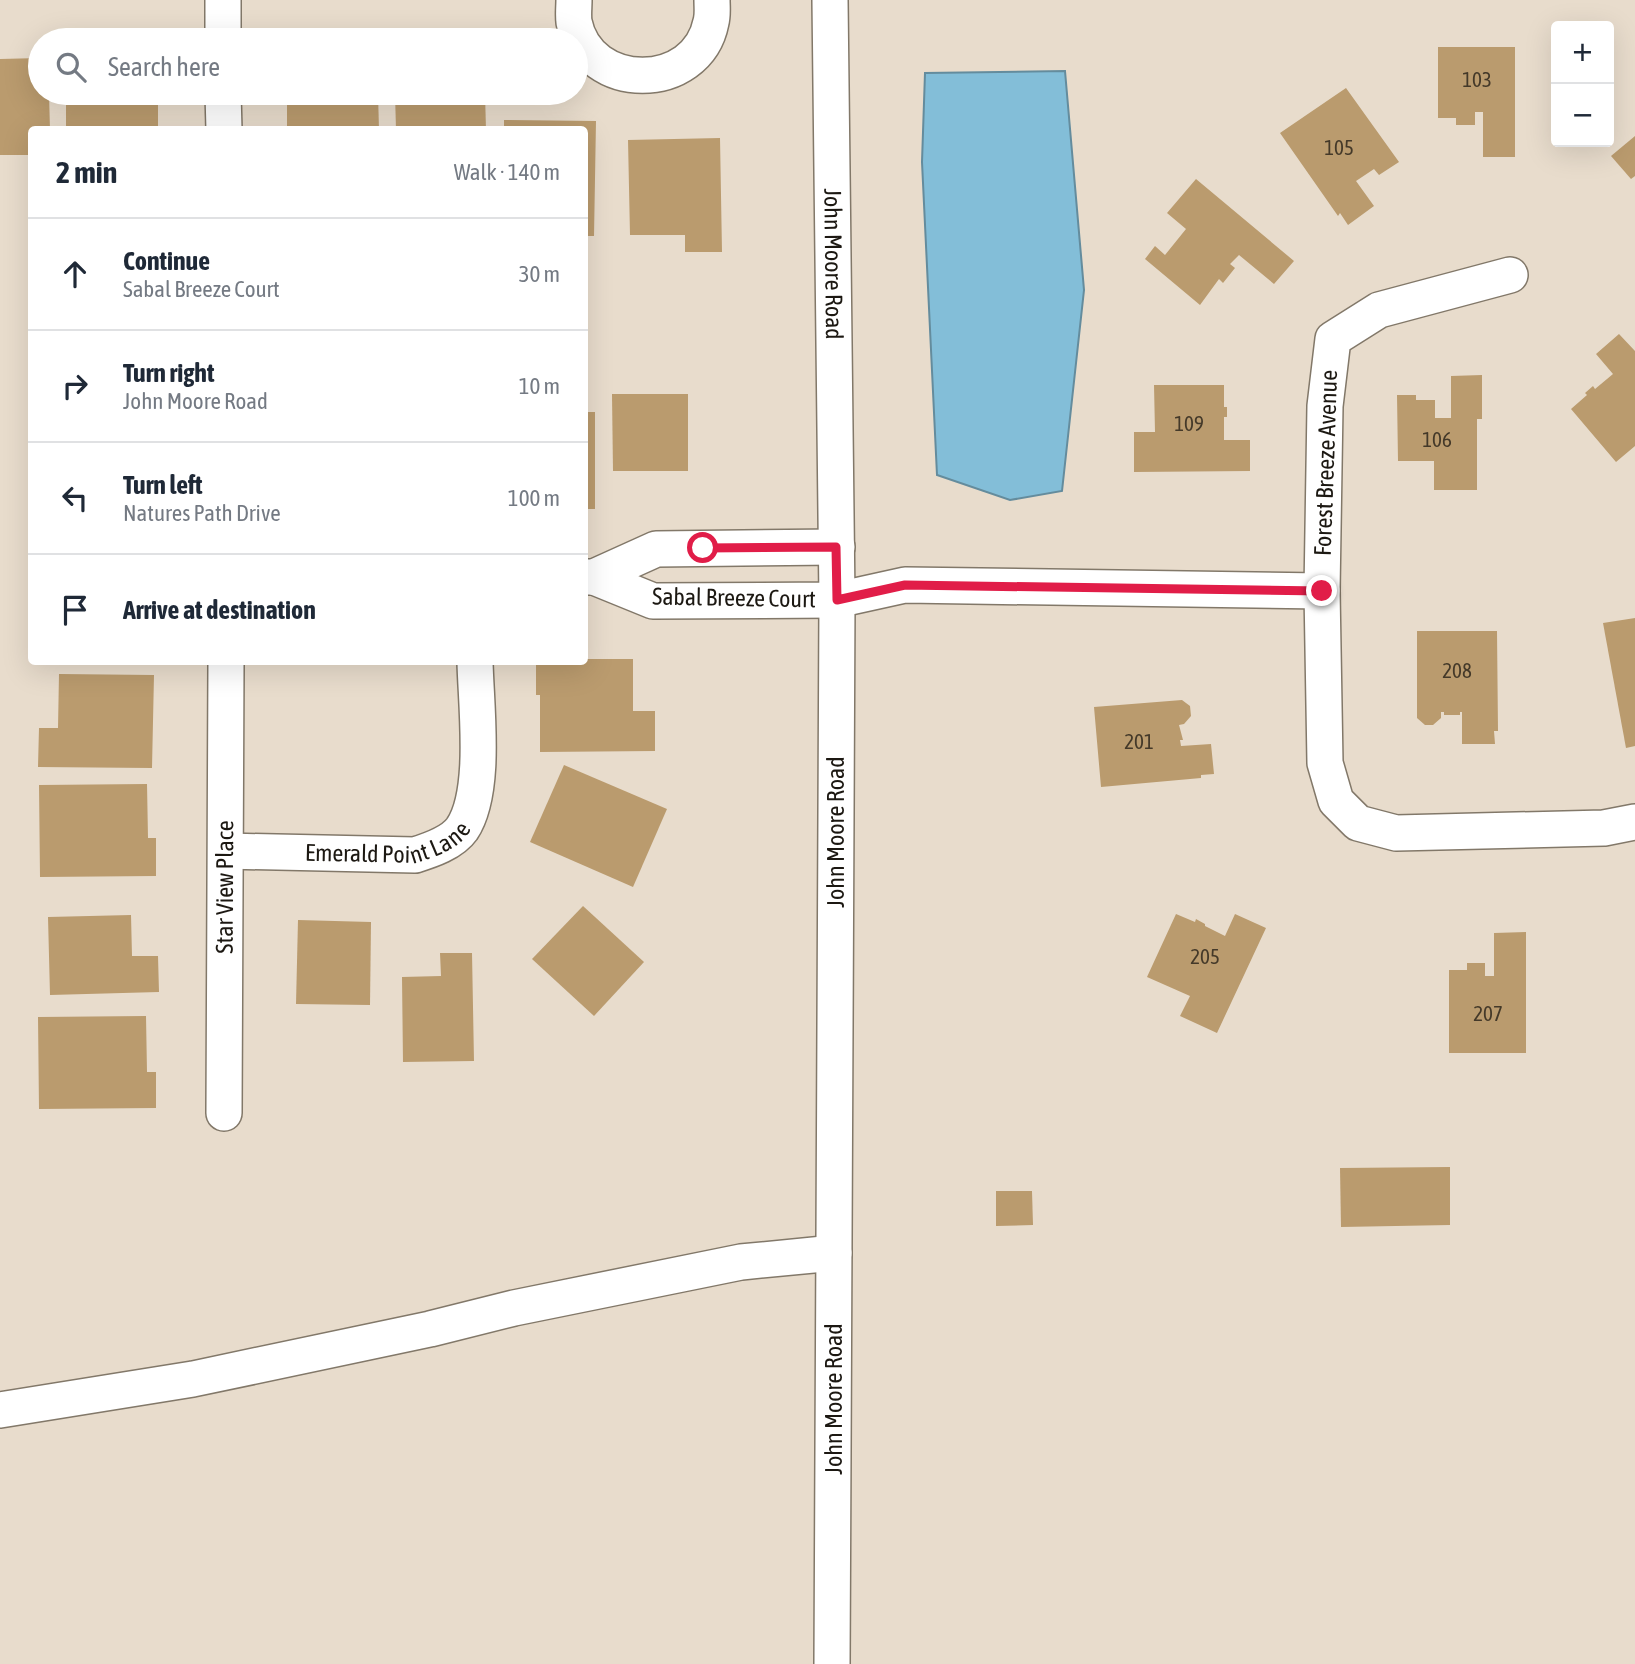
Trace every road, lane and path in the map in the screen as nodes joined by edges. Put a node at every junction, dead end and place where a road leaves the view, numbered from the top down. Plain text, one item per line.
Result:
1 (223, 0) edge
2 (573, 0) edge
3 (712, 0) edge
4 (830, 0) edge
5 (223, 28) edge
6 (576, 28) edge
7 (588, 50) edge
8 (223, 105) edge
9 (224, 126) edge
10 (1510, 275) dead end
11 (836, 547) junction
12 (703, 548) junction
13 (589, 577) edge
14 (1322, 591) junction
15 (702, 600) junction
16 (837, 600) junction
17 (226, 665) edge
18 (475, 665) edge
19 (1635, 822) edge
20 (226, 851) junction
21 (224, 1113) dead end
22 (834, 1253) junction
23 (0, 1410) edge
24 (832, 1664) edge

1 - 5 street
2 - 6 street
3 - 7 street
4 - 11 street, John Moore Road
8 - 9 street
10 - 14 street, Forest Breeze Avenue
11 - 12 street, Sabal Breeze Court
11 - 16 street, John Moore Road
12 - 13 street, Sabal Breeze Court
12 - 15 street
13 - 15 street, Sabal Breeze Court
14 - 16 street, Sabal Breeze Court
14 - 19 street, Forest Breeze Avenue
15 - 16 street, Sabal Breeze Court
16 - 22 street, John Moore Road
17 - 20 street, Star View Place
18 - 20 street, Emerald Point Lane
20 - 21 street, Star View Place
22 - 23 street
22 - 24 street, John Moore Road

